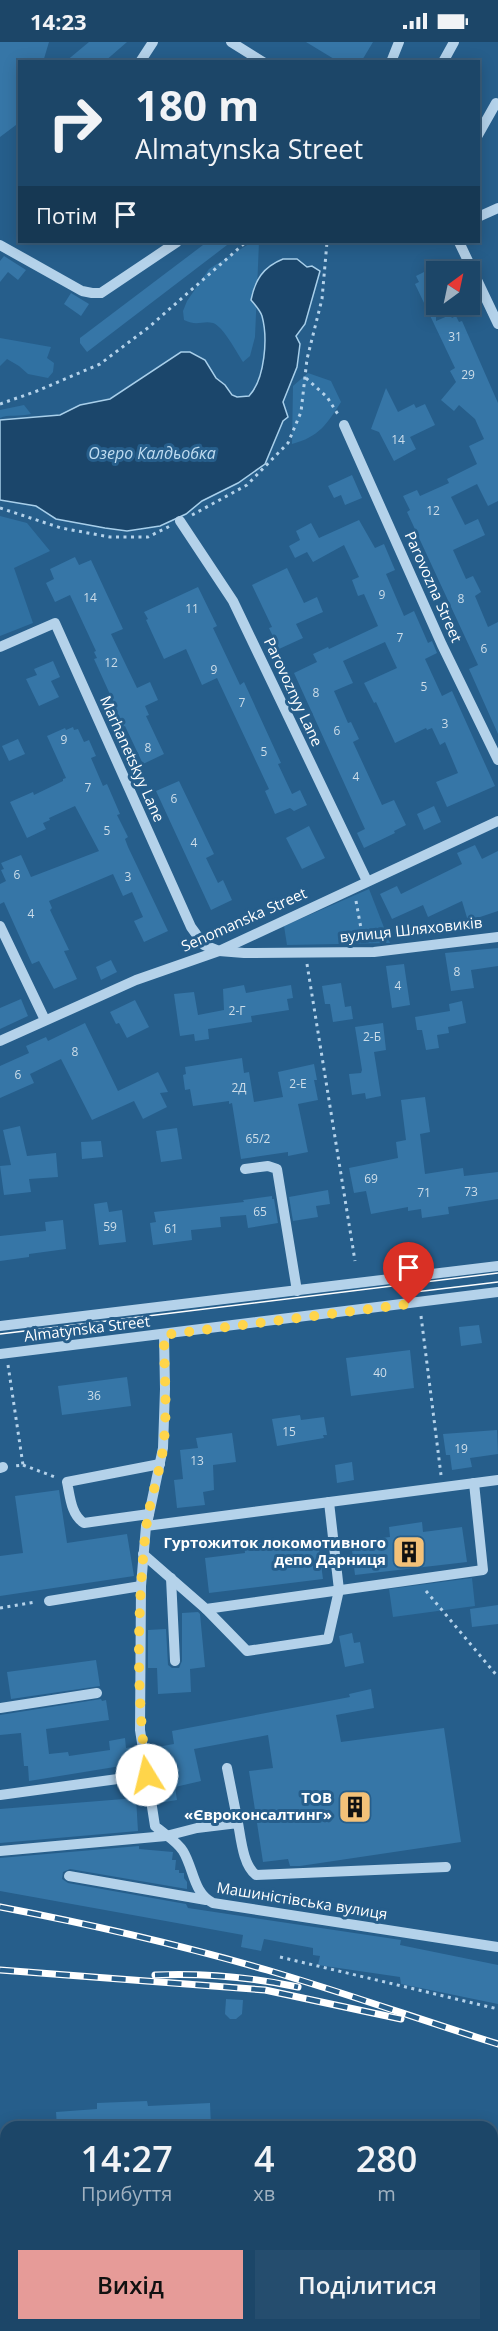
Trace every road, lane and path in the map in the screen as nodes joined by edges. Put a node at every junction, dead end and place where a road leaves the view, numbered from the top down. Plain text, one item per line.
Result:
1 (153, 42) edge
2 (231, 42) edge
3 (399, 42) edge
4 (454, 42) edge
5 (141, 60) edge
6 (260, 60) edge
7 (392, 60) edge
8 (444, 60) edge
9 (496, 103) dead end
10 (480, 131) edge
11 (498, 208) edge
12 (480, 216) edge
13 (176, 243) edge
14 (245, 243) edge
15 (327, 243) edge
16 (459, 243) edge
17 (2, 248) edge
18 (498, 324) edge
19 (305, 378) junction
20 (0, 404) edge
21 (344, 425) joint
22 (0, 508) edge
23 (180, 521) junction
24 (0, 647) edge
25 (498, 760) edge
26 (498, 821) edge
27 (362, 884) junction
28 (0, 926) edge
29 (498, 937) edge
30 (219, 951) junction
31 (374, 952) junction
32 (306, 953) junction
33 (45, 1020) junction
34 (0, 1041) edge
35 (245, 1169) dead end
36 (355, 1262) dead end
37 (498, 1266) edge
38 (297, 1290) junction
39 (498, 1292) edge
40 (421, 1316) dead end
41 (0, 1326) edge
42 (164, 1335) junction
43 (0, 1354) edge
44 (8, 1365) dead end
45 (160, 1464) junction
46 (23, 1465) junction
47 (2, 1468) edge
48 (498, 1480) edge
49 (67, 1482) junction
50 (474, 1483) junction
51 (442, 1487) junction
52 (329, 1502) junction
53 (149, 1514) junction
54 (146, 1526) junction
55 (144, 1554) junction
56 (171, 1578) junction
57 (416, 1579) junction
58 (141, 1586) junction
59 (339, 1590) junction
60 (49, 1600) joint
61 (0, 1608) edge
62 (206, 1609) junction
63 (175, 1661) dead end
64 (498, 1677) edge
65 (97, 1693) dead end
66 (0, 1708) edge
67 (227, 1768) dead end
68 (147, 1775) junction
69 (0, 1795) edge
70 (238, 1823) junction
71 (166, 1836) junction
72 (0, 1851) edge
73 (446, 1868) dead end
74 (69, 1876) dead end
75 (206, 1900) junction
76 (498, 1947) edge
77 (280, 1957) dead end
78 (498, 2009) edge

1 - 5 street
2 - 6 street
3 - 7 street
4 - 8 street
9 - 10 street
11 - 12 street
13 - 17 street
14 - 20 path
15 - 19 path
16 - 18 street
19 - 21 path
19 - 23 path
21 - 25 street, Parovozna Street
22 - 23 path
23 - 27 street, Parovoznyy Lane
24 - 30 street, Marhanetskyy Lane
26 - 27 street, Senomanska Street
27 - 30 street, Senomanska Street
27 - 31 path
28 - 33 street
29 - 31 street, вулиця Шляховиків
30 - 32 street, вулиця Шляховиків
30 - 33 street, Senomanska Street
31 - 32 street, вулиця Шляховиків
32 - 36 path
33 - 34 street, Senomanska Street
35 - 38 street
37 - 38 street, Almatynska Street
38 - 41 street, Almatynska Street
39 - 42 street, Almatynska Street
40 - 51 path
42 - 43 street, Almatynska Street
42 - 45 street, Машиністівська вулиця
44 - 46 path
45 - 49 street
45 - 53 street, Машиністівська вулиця
46 - 47 path
46 - 49 path
48 - 50 street
49 - 53 street
50 - 51 street
50 - 57 street
51 - 52 street
52 - 54 street
52 - 59 street
53 - 54 street, Машиністівська вулиця
54 - 55 street, Машиністівська вулиця
55 - 56 street
55 - 58 street, Машиністівська вулиця
56 - 62 street
56 - 63 street
57 - 59 street
57 - 64 path
58 - 60 street
58 - 68 street, Машиністівська вулиця
59 - 62 street
59 - 62 street
60 - 61 path
65 - 66 street
67 - 70 street
68 - 69 street
68 - 71 street, Машиністівська вулиця
70 - 71 street
70 - 73 street
71 - 72 street
71 - 75 street, Машиністівська вулиця
74 - 75 street
75 - 76 street, Машиністівська вулиця
77 - 78 path

